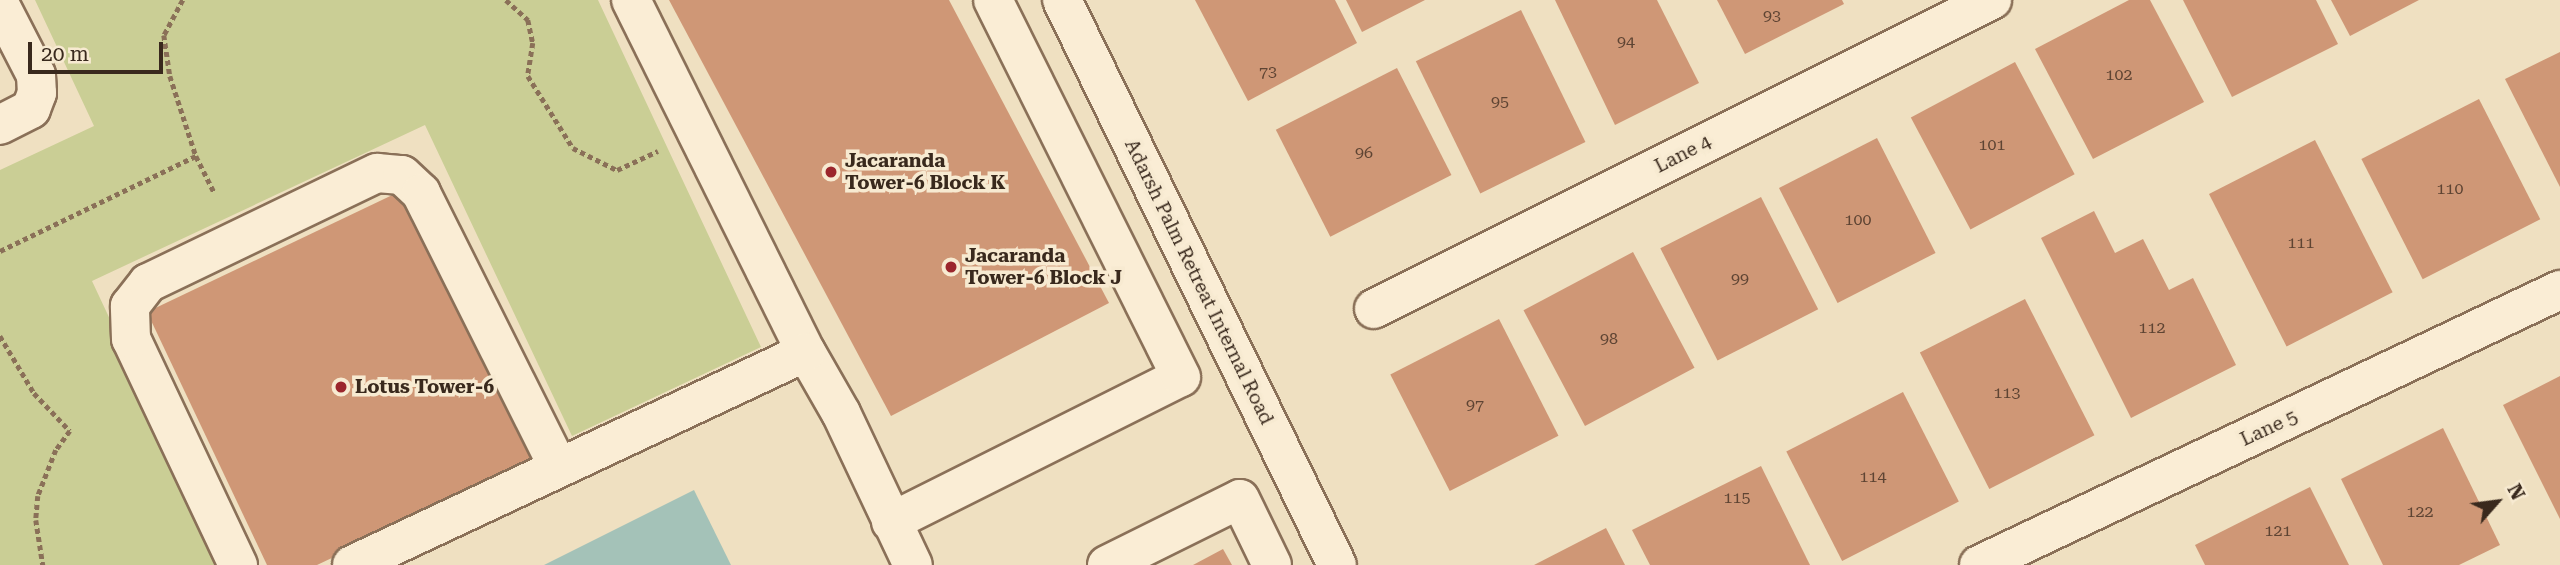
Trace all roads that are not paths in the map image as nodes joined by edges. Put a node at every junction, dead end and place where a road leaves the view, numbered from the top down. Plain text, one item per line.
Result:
1 (631, 0) edge
2 (993, 0) edge
3 (1062, 0) edge
4 (1992, 0) edge
5 (0, 5) edge
6 (0, 125) edge
7 (2560, 290) edge
8 (1374, 309) dead end
9 (806, 352) junction
10 (558, 467) junction
11 (891, 522) junction
12 (238, 565) edge
13 (352, 565) edge
14 (912, 565) edge
15 (1107, 565) edge
16 (1272, 565) edge
17 (1337, 565) edge
18 (1979, 565) edge

1 - 9 street
2 - 11 street
3 - 17 street, Adarsh Palm Retreat Internal Road
4 - 8 street, Lane 4
5 - 6 street
7 - 18 street, Lane 5
9 - 10 street
9 - 11 street
10 - 12 street
10 - 13 street
11 - 14 street
15 - 16 street

